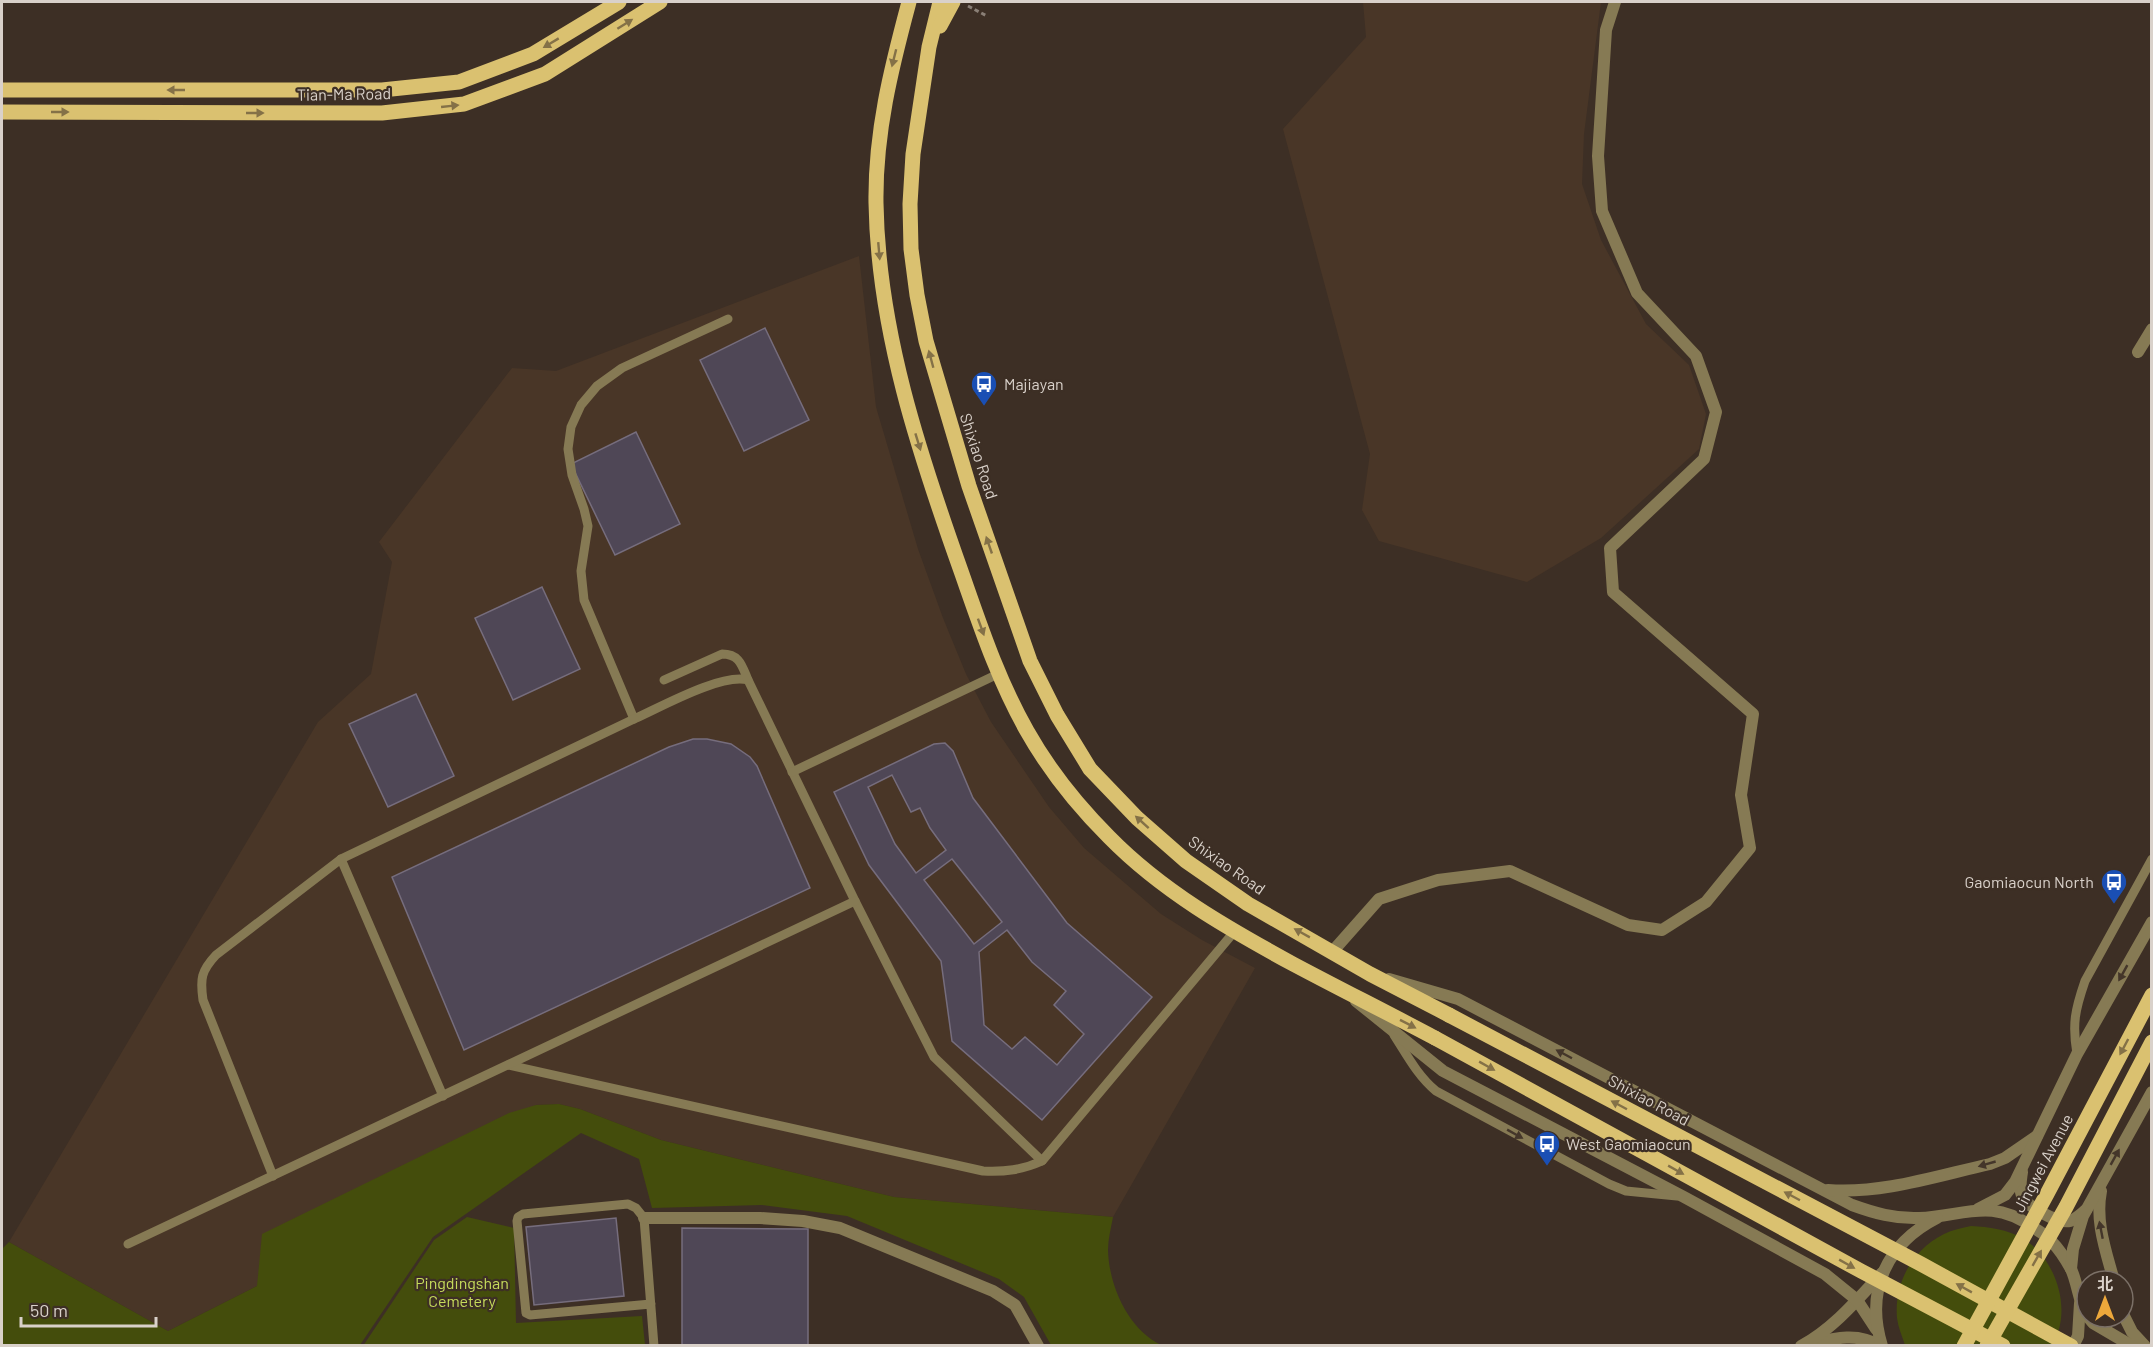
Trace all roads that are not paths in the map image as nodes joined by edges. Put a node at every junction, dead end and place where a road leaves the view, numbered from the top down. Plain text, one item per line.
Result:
1 (619, 2) edge
2 (909, 2) edge
3 (940, 2) edge
4 (953, 2) edge
5 (1615, 2) edge
6 (661, 3) edge
7 (929, 47) junction
8 (2, 90) edge
9 (2, 112) edge
10 (728, 319) dead end
11 (2151, 329) edge
12 (2138, 352) dead end
13 (998, 674) junction
14 (664, 680) dead end
15 (748, 680) junction
16 (634, 719) junction
17 (792, 772) junction
18 (341, 859) junction
19 (2151, 859) edge
20 (855, 901) junction
21 (2151, 922) edge
22 (1234, 932) junction
23 (1333, 951) junction
24 (1370, 974) junction
25 (1344, 991) junction
26 (2151, 996) edge
27 (1393, 1032) junction
28 (2151, 1042) edge
29 (2077, 1054) junction
30 (508, 1065) junction
31 (2151, 1092) edge
32 (443, 1096) junction
33 (2038, 1135) junction
34 (1042, 1161) junction
35 (2024, 1165) junction
36 (273, 1176) junction
37 (2104, 1179) junction
38 (1822, 1190) junction
39 (1684, 1197) junction
40 (1978, 1209) junction
41 (2087, 1210) junction
42 (1940, 1216) junction
43 (644, 1218) junction
44 (128, 1244) dead end
45 (2071, 1269) junction
46 (2111, 1269) edge
47 (1883, 1272) junction
48 (2075, 1284) edge
49 (1857, 1300) junction
50 (651, 1304) junction
51 (1876, 1329) junction
52 (2078, 1329) edge
53 (2103, 1329) edge
54 (2130, 1329) edge
55 (654, 1346) edge
56 (1038, 1346) edge
57 (1803, 1346) edge
58 (1881, 1346) edge
59 (1964, 1346) edge
60 (1987, 1346) edge
61 (2003, 1346) edge
62 (2072, 1346) edge
63 (2132, 1346) edge
64 (2145, 1346) edge

1 -> 8 main road, Tian-Ma Road
2 -> 13 main road
3 - 7 main road, Shixiao Road
4 - 7 main road
5 - 23 street
9 -> 6 main road, Tian-Ma Road
23 -> 7 main road, Shixiao Road
10 - 16 lane
11 - 12 street
13 - 17 lane
13 - 22 main road
14 - 15 lane
15 - 16 lane
15 - 17 lane
16 - 18 lane
17 - 20 lane
18 - 32 lane
18 - 36 lane
19 - 29 lane
20 - 30 lane
20 - 34 lane
21 -> 29 street
22 - 25 main road
22 - 34 lane
23 - 24 main road, Shixiao Road
38 -> 24 street
62 -> 24 main road, Shixiao Road, bridge
25 - 27 street
25 -> 61 main road, bridge
26 -> 59 main road, Jingwei Avenue, bridge
27 - 39 street
27 -> 39 lane
60 -> 28 main road, bridge
29 - 33 street
30 - 32 lane
30 - 34 lane
37 -> 31 street
32 - 36 lane
33 - 35 street
33 -> 38 street
35 - 40 street
35 - 41 street
36 - 44 lane
37 - 41 street
46 -> 37 street
38 - 42 street
39 - 49 street
40 - 42 street
40 - 45 street
41 - 45 street
42 - 47 street
43 - 50 lane
43 - 50 lane
43 - 56 street
45 - 48 street
47 - 49 street
47 - 51 street
49 - 51 street
49 - 57 street
50 - 55 lane
51 - 58 street
52 - 62 street
53 - 63 street
54 - 64 street
57 - 58 street

